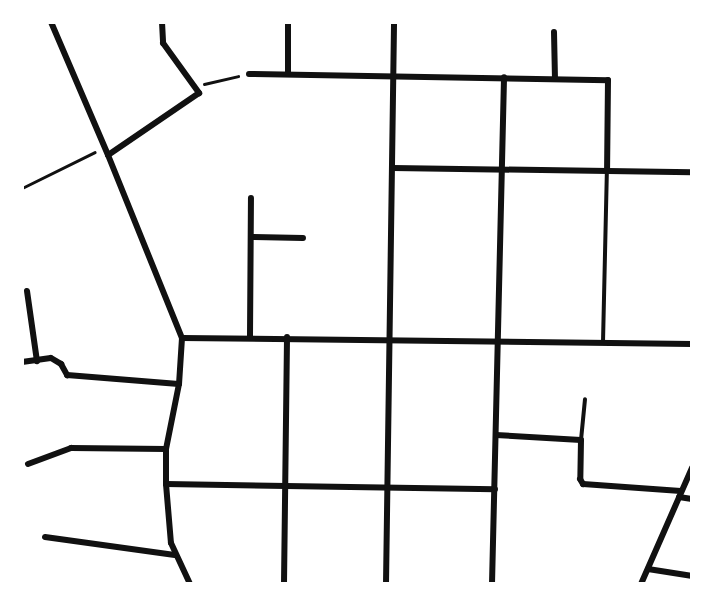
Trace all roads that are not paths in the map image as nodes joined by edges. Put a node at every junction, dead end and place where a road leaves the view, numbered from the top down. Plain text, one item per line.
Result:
1 (51, 22) edge
2 (162, 22) edge
3 (288, 22) edge
4 (394, 22) edge
5 (554, 32) dead end
6 (249, 74) road end
7 (288, 74) junction
8 (395, 75) junction
9 (504, 77) junction
10 (555, 79) junction
11 (108, 155) junction
12 (393, 168) junction
13 (502, 169) junction
14 (607, 171) junction
15 (692, 172) edge
16 (251, 198) dead end
17 (251, 237) junction
18 (303, 238) dead end
19 (27, 291) dead end
20 (250, 336) junction
21 (286, 337) junction
22 (182, 338) junction
23 (390, 339) junction
24 (498, 340) junction
25 (603, 342) junction
26 (692, 344) edge
27 (22, 362) edge
28 (37, 362) junction
29 (179, 384) junction
30 (585, 399) dead end
31 (496, 435) junction
32 (581, 440) junction
33 (166, 449) junction
34 (28, 464) dead end
35 (692, 468) edge
36 (166, 484) junction
37 (285, 486) junction
38 (388, 487) junction
39 (495, 489) junction
40 (680, 494) junction
41 (692, 499) edge
42 (45, 537) dead end
43 (175, 555) junction
44 (648, 570) junction
45 (692, 576) edge
46 (190, 584) edge
47 (284, 584) edge
48 (386, 584) edge
49 (492, 584) edge
50 (641, 584) edge

1 - 11 street
2 - 11 street
3 - 7 street
4 - 8 street
5 - 10 street
6 - 7 street
7 - 8 street
8 - 9 street
8 - 12 street
9 - 10 street
9 - 13 street
10 - 14 street
11 - 22 street
12 - 13 street
12 - 23 street
13 - 14 street
13 - 24 street
14 - 15 street
14 - 25 lane
16 - 17 street
17 - 18 street
17 - 20 street
19 - 28 street
20 - 21 street
20 - 22 street
21 - 23 street
21 - 37 street
22 - 29 street
23 - 24 street
23 - 38 street
24 - 25 street
24 - 31 street
25 - 26 street
27 - 28 street
28 - 29 street
29 - 33 street
30 - 32 lane
31 - 32 street
31 - 39 street
32 - 40 street
33 - 34 street
33 - 36 street
35 - 40 street
36 - 37 street
36 - 43 street
37 - 38 street
37 - 47 street
38 - 39 street
38 - 48 street
39 - 49 street
40 - 41 street
40 - 44 street
42 - 43 street
43 - 46 street
44 - 45 street
44 - 50 street

